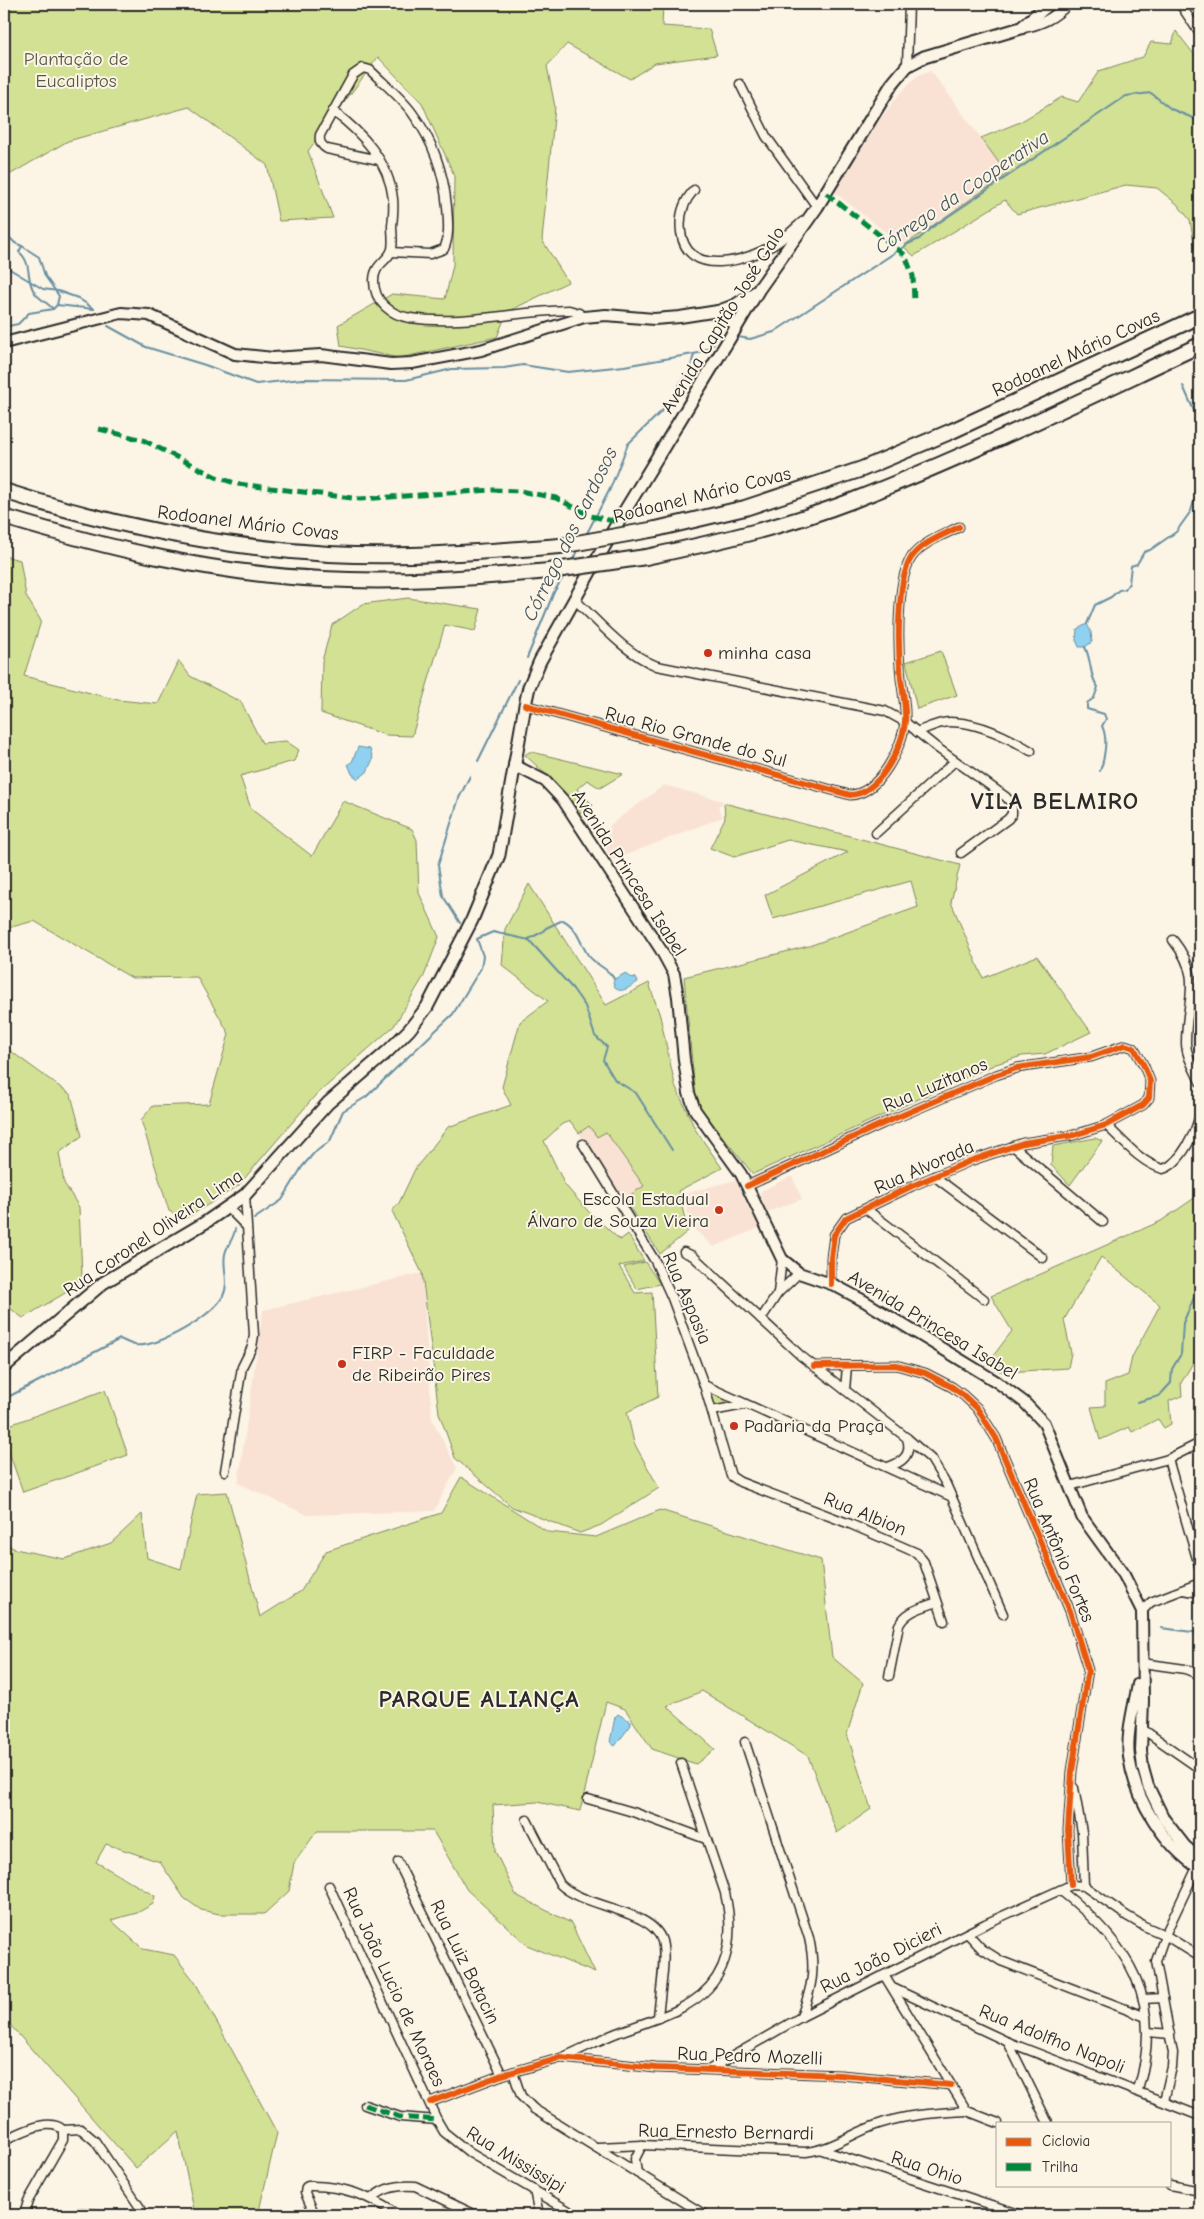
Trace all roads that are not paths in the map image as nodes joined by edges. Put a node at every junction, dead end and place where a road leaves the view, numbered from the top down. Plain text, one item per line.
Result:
1 (909, 4) edge
2 (1049, 4) edge
3 (1068, 4) edge
4 (1180, 4) edge
5 (1021, 28) junction
6 (1200, 34) edge
7 (907, 66) junction
8 (740, 84) dead end
9 (333, 111) junction
10 (379, 160) junction
11 (694, 190) dead end
12 (816, 206) junction
13 (391, 252) junction
14 (742, 307) junction
15 (718, 311) junction
16 (1200, 316) edge
17 (584, 317) junction
18 (737, 326) junction
19 (4, 343) edge
20 (1200, 345) edge
21 (4, 491) edge
22 (4, 517) edge
23 (959, 528) dead end
24 (574, 599) junction
25 (525, 705) junction
26 (905, 722) junction
27 (917, 732) junction
28 (1031, 751) dead end
29 (955, 761) junction
30 (514, 765) junction
31 (876, 833) dead end
32 (961, 853) dead end
33 (1173, 940) dead end
34 (1139, 1056) joint
35 (1200, 1082) edge
36 (1200, 1113) edge
37 (1106, 1125) junction
38 (1198, 1131) edge
39 (583, 1144) dead end
40 (1013, 1146) junction
41 (934, 1176) junction
42 (747, 1186) junction
43 (245, 1195) junction
44 (227, 1207) junction
45 (866, 1208) junction
46 (245, 1222) junction
47 (1103, 1222) dead end
48 (684, 1252) dead end
49 (1043, 1258) dead end
50 (782, 1260) junction
51 (798, 1273) junction
52 (832, 1284) junction
53 (778, 1292) junction
54 (984, 1299) dead end
55 (761, 1319) junction
56 (814, 1366) junction
57 (847, 1366) junction
58 (4, 1367) edge
59 (704, 1385) junction
60 (845, 1390) junction
61 (744, 1405) junction
62 (712, 1411) junction
63 (907, 1438) junction
64 (1200, 1442) edge
65 (1168, 1459) junction
66 (888, 1467) junction
67 (225, 1471) dead end
68 (734, 1478) joint
69 (1070, 1486) junction
70 (950, 1496) junction
71 (1200, 1569) edge
72 (1200, 1583) edge
73 (1181, 1590) junction
74 (1200, 1592) edge
75 (937, 1602) junction
76 (1142, 1611) junction
77 (1003, 1614) dead end
78 (944, 1621) dead end
79 (1142, 1663) junction
80 (1200, 1675) edge
81 (888, 1676) dead end
82 (1140, 1728) junction
83 (745, 1742) dead end
84 (681, 1764) dead end
85 (1200, 1770) edge
86 (1072, 1781) junction
87 (588, 1798) dead end
88 (527, 1820) dead end
89 (706, 1839) junction
90 (398, 1862) dead end
91 (1200, 1864) edge
92 (1071, 1885) junction
93 (329, 1886) dead end
94 (1084, 1886) junction
95 (1060, 1890) junction
96 (968, 1934) junction
97 (1165, 1934) junction
98 (1200, 1957) edge
99 (884, 1975) junction
100 (893, 1988) junction
101 (1163, 1998) junction
102 (1143, 1999) junction
103 (801, 2017) junction
104 (1146, 2017) junction
105 (658, 2018) junction
106 (1148, 2032) junction
107 (1170, 2034) junction
108 (1008, 2042) junction
109 (561, 2058) junction
110 (711, 2069) junction
111 (513, 2072) junction
112 (502, 2075) junction
113 (951, 2084) junction
114 (1138, 2090) junction
115 (1164, 2101) junction
116 (430, 2102) junction
117 (365, 2106) dead end
118 (966, 2111) junction
119 (1200, 2116) edge
120 (437, 2120) junction
121 (996, 2122) edge
122 (1048, 2122) edge
123 (63, 2130) junction
124 (4, 2140) edge
125 (642, 2145) junction
126 (598, 2147) junction
127 (822, 2150) junction
128 (637, 2174) junction
129 (1172, 2185) edge
130 (534, 2190) junction
131 (1200, 2191) edge
132 (371, 2199) junction
133 (24, 2215) edge
134 (53, 2215) edge
135 (109, 2215) edge
136 (145, 2215) edge
137 (315, 2215) edge
138 (398, 2215) edge
139 (476, 2215) edge
140 (539, 2215) edge
141 (576, 2215) edge
142 (705, 2215) edge
143 (1022, 2215) edge

1 - 7 street
2 - 5 main road, Avenida Capitão José Galo
3 - 5 street, Avenida Capitão José Galo
4 - 6 street
5 - 7 main road, Avenida Capitão José Galo
7 - 12 main road, Avenida Capitão José Galo
8 - 12 street
9 - 10 street
9 - 10 street
9 - 13 street
10 - 13 street
11 - 12 street
12 - 14 main road, Avenida Capitão José Galo
13 - 17 street
14 - 15 main road
14 - 18 main road, Avenida Capitão José Galo
15 - 17 main road
15 - 18 main road
16 - 21 highway, Rodoanel Mário Covas, bridge
17 - 19 main road
18 - 24 main road, Avenida Capitão José Galo
20 - 22 highway, bridge
23 - 26 street
24 - 25 main road, Avenida Capitão José Galo
24 - 26 street
25 - 26 street, Rua Rio Grande do Sul
25 - 30 main road, Rua Coronel Oliveira Lima
26 - 27 street
27 - 28 street
27 - 29 street
29 - 31 street
29 - 32 street
30 - 42 main road, Avenida Princesa Isabel
30 - 43 main road, Rua Coronel Oliveira Lima
33 - 35 street
34 - 37 street, Rua Alvorada
34 - 42 street, Rua Luzitanos
36 - 38 street
37 - 38 street
37 - 40 street, Rua Alvorada
39 - 59 street, Rua Aspasia
40 - 41 street, Rua Alvorada
40 - 47 street
41 - 45 street, Rua Alvorada
41 - 49 street
42 - 50 main road, Avenida Princesa Isabel
43 - 44 main road, Rua Coronel Oliveira Lima
43 - 46 street
44 - 46 street
44 - 58 main road, Rua Coronel Oliveira Lima
45 - 52 street, Rua Alvorada
45 - 54 street
46 - 67 street
48 - 55 street
50 - 51 main road, Avenida Princesa Isabel
50 - 53 street
51 - 52 main road, Avenida Princesa Isabel
51 - 53 street
52 - 69 main road, Avenida Princesa Isabel
53 - 55 street
55 - 56 street
56 - 57 street, Rua Antônio Fortes
56 - 60 street
57 - 60 street
57 - 86 street, Rua Antônio Fortes
59 - 61 street
59 - 62 street, Rua Aspasia
60 - 63 street
61 - 62 street
61 - 66 street
62 - 68 street, Rua Aspasia
63 - 66 street
63 - 70 street
64 - 65 street
65 - 69 street
65 - 71 street
66 - 70 street
68 - 75 street, Rua Albion
69 - 76 main road, Avenida Princesa Isabel
70 - 77 street
72 - 73 street
73 - 74 street
73 - 76 street
75 - 78 street, Rua Albion
75 - 81 street
76 - 79 main road, Avenida Princesa Isabel
79 - 80 street
79 - 82 main road, Avenida Princesa Isabel
79 - 91 main road, Avenida Princesa Isabel
82 - 85 street
82 - 91 main road, Avenida Princesa Isabel
83 - 103 street
84 - 89 street
86 - 92 street, Rua Antônio Fortes
86 - 94 street
87 - 89 street
88 - 105 street
89 - 105 street
90 - 112 street, Rua Luiz Botacin
91 - 97 street
92 - 94 street
92 - 95 street, Rua João Dicieri
93 - 116 street, Rua João Lucio de Moraes
94 - 97 street
95 - 96 street, Rua João Dicieri
95 - 102 street
96 - 99 street, Rua João Dicieri
96 - 104 street
97 - 98 street
97 - 101 street
99 - 100 street
99 - 103 street, Rua João Dicieri
100 - 108 street, Rua Adolfho Napoli
100 - 113 street
101 - 102 street
101 - 107 street
102 - 104 street
103 - 110 street, Rua João Dicieri
104 - 106 street
105 - 109 street
106 - 107 street
106 - 114 street
107 - 115 street
108 - 114 street, Rua Adolfho Napoli
108 - 122 street
109 - 110 street, Rua Pedro Mozelli
109 - 111 street, Rua Pedro Mozelli
110 - 113 street, Rua Pedro Mozelli
111 - 112 street, Rua Pedro Mozelli
111 - 126 street
112 - 116 street, Rua Pedro Mozelli
113 - 118 street
114 - 115 street, Rua Adolfho Napoli
115 - 119 street, Rua Adolfho Napoli
116 - 120 street, Rua Mississipi
117 - 120 street
118 - 121 street
118 - 127 street, Rua Ernesto Bernardi
120 - 130 street, Rua Mississipi
123 - 124 street
123 - 133 street
123 - 136 street
125 - 126 street, Rua Ernesto Bernardi
125 - 127 street, Rua Ernesto Bernardi
125 - 128 street
126 - 128 street
127 - 143 street, Rua Ohio
128 - 142 street
129 - 131 street
130 - 140 street
130 - 141 street, Rua Mississipi
132 - 137 street
132 - 138 street
132 - 139 street
134 - 135 street

